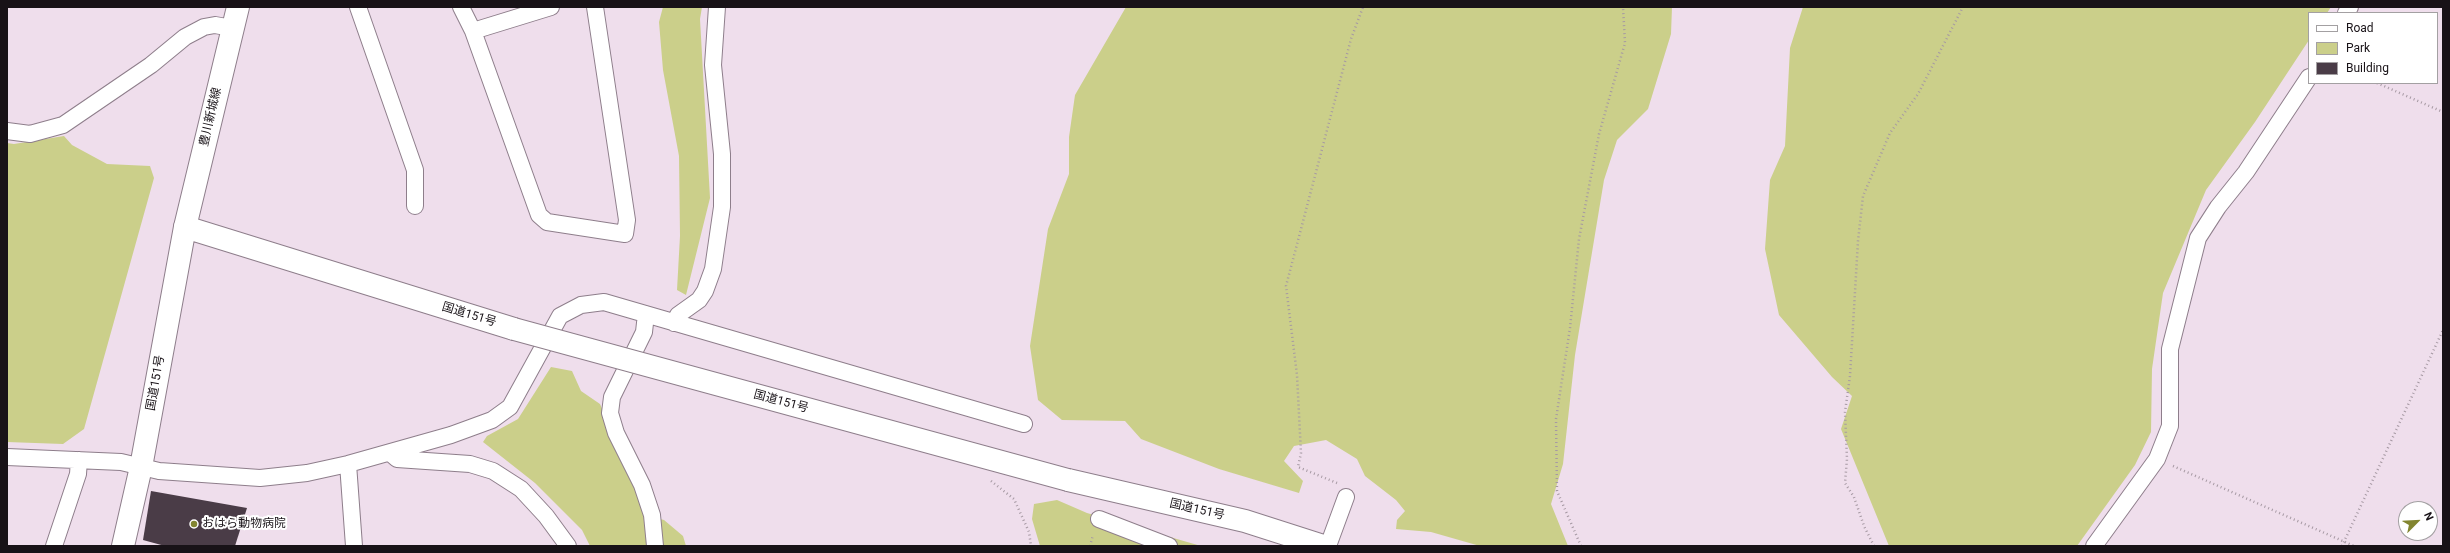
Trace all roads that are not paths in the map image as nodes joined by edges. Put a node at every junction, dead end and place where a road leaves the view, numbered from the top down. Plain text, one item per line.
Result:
1 (238, 7) edge
2 (358, 7) edge
3 (460, 7) edge
4 (551, 7) edge
5 (595, 7) edge
6 (717, 7) edge
7 (232, 28) junction
8 (473, 31) junction
9 (2308, 79) edge
10 (7, 131) edge
11 (415, 206) dead end
12 (185, 227) junction
13 (646, 314) junction
14 (674, 323) junction
15 (1024, 424) dead end
16 (390, 453) junction
17 (7, 456) edge
18 (79, 460) junction
19 (348, 464) junction
20 (141, 467) junction
21 (1068, 480) junction
22 (1346, 497) road end
23 (1098, 519) dead end
24 (54, 546) edge
25 (124, 546) edge
26 (354, 546) edge
27 (568, 546) edge
28 (655, 546) edge
29 (1169, 546) edge
30 (1277, 546) edge
31 (1323, 546) edge
32 (1328, 546) edge
33 (2094, 546) edge

1 - 7 main road, 豊川新城線
2 - 11 street
3 - 8 street
4 - 8 street
5 - 8 street
6 - 14 street
7 - 10 street
7 - 12 main road, 豊川新城線
9 - 33 street
12 - 20 main road, 国道151号
12 - 21 main road, 国道151号, bridge
13 - 14 street
13 - 16 street
13 - 28 street
14 - 15 street
16 - 19 street
16 - 27 street
17 - 18 street
18 - 20 street
18 - 24 street
19 - 20 street
19 - 26 street
20 - 25 main road, 国道151号
21 - 30 main road, 国道151号
21 - 31 main road, 国道151号
22 - 32 street
23 - 29 street

